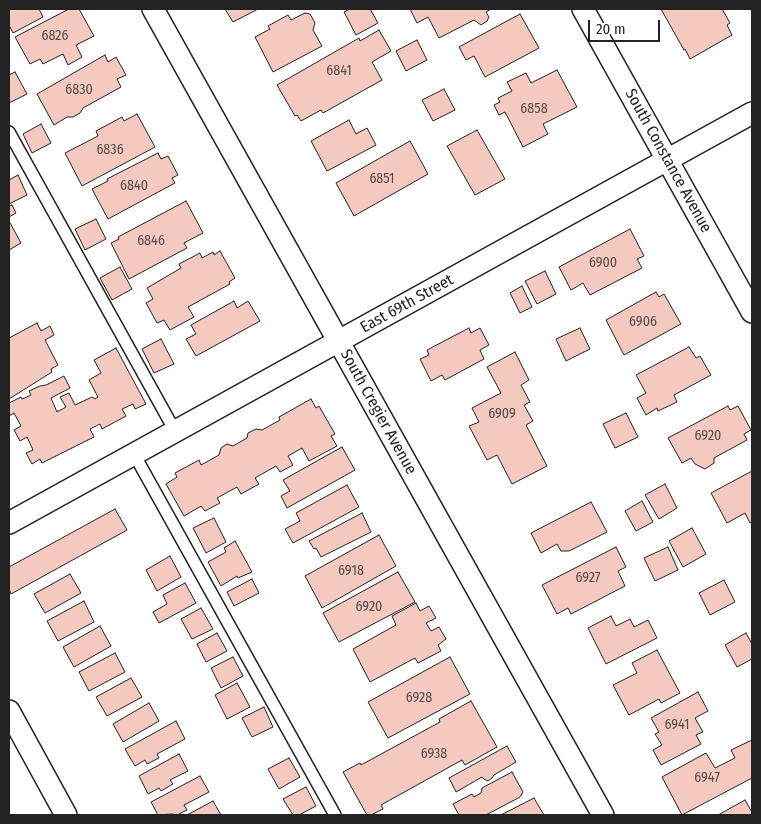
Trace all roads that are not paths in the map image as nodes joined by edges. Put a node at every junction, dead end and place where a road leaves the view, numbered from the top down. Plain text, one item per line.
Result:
1 (152, 9) edge
2 (583, 9) edge
3 (752, 113) edge
4 (9, 132) edge
5 (668, 160) junction
6 (752, 312) edge
7 (338, 341) junction
8 (175, 431) junction
9 (134, 454) junction
10 (11, 516) edge
11 (9, 711) edge
12 (66, 815) edge
13 (335, 815) edge
14 (603, 815) edge

1 - 7 street, South Cregier Avenue
2 - 5 street, South Constance Avenue
3 - 5 street, East 69th Street
4 - 8 lane
5 - 6 street, South Constance Avenue
5 - 7 street, East 69th Street
7 - 8 street, East 69th Street
7 - 14 street, South Cregier Avenue
8 - 9 street, East 69th Street
9 - 10 street, East 69th Street
9 - 13 lane
11 - 12 street

